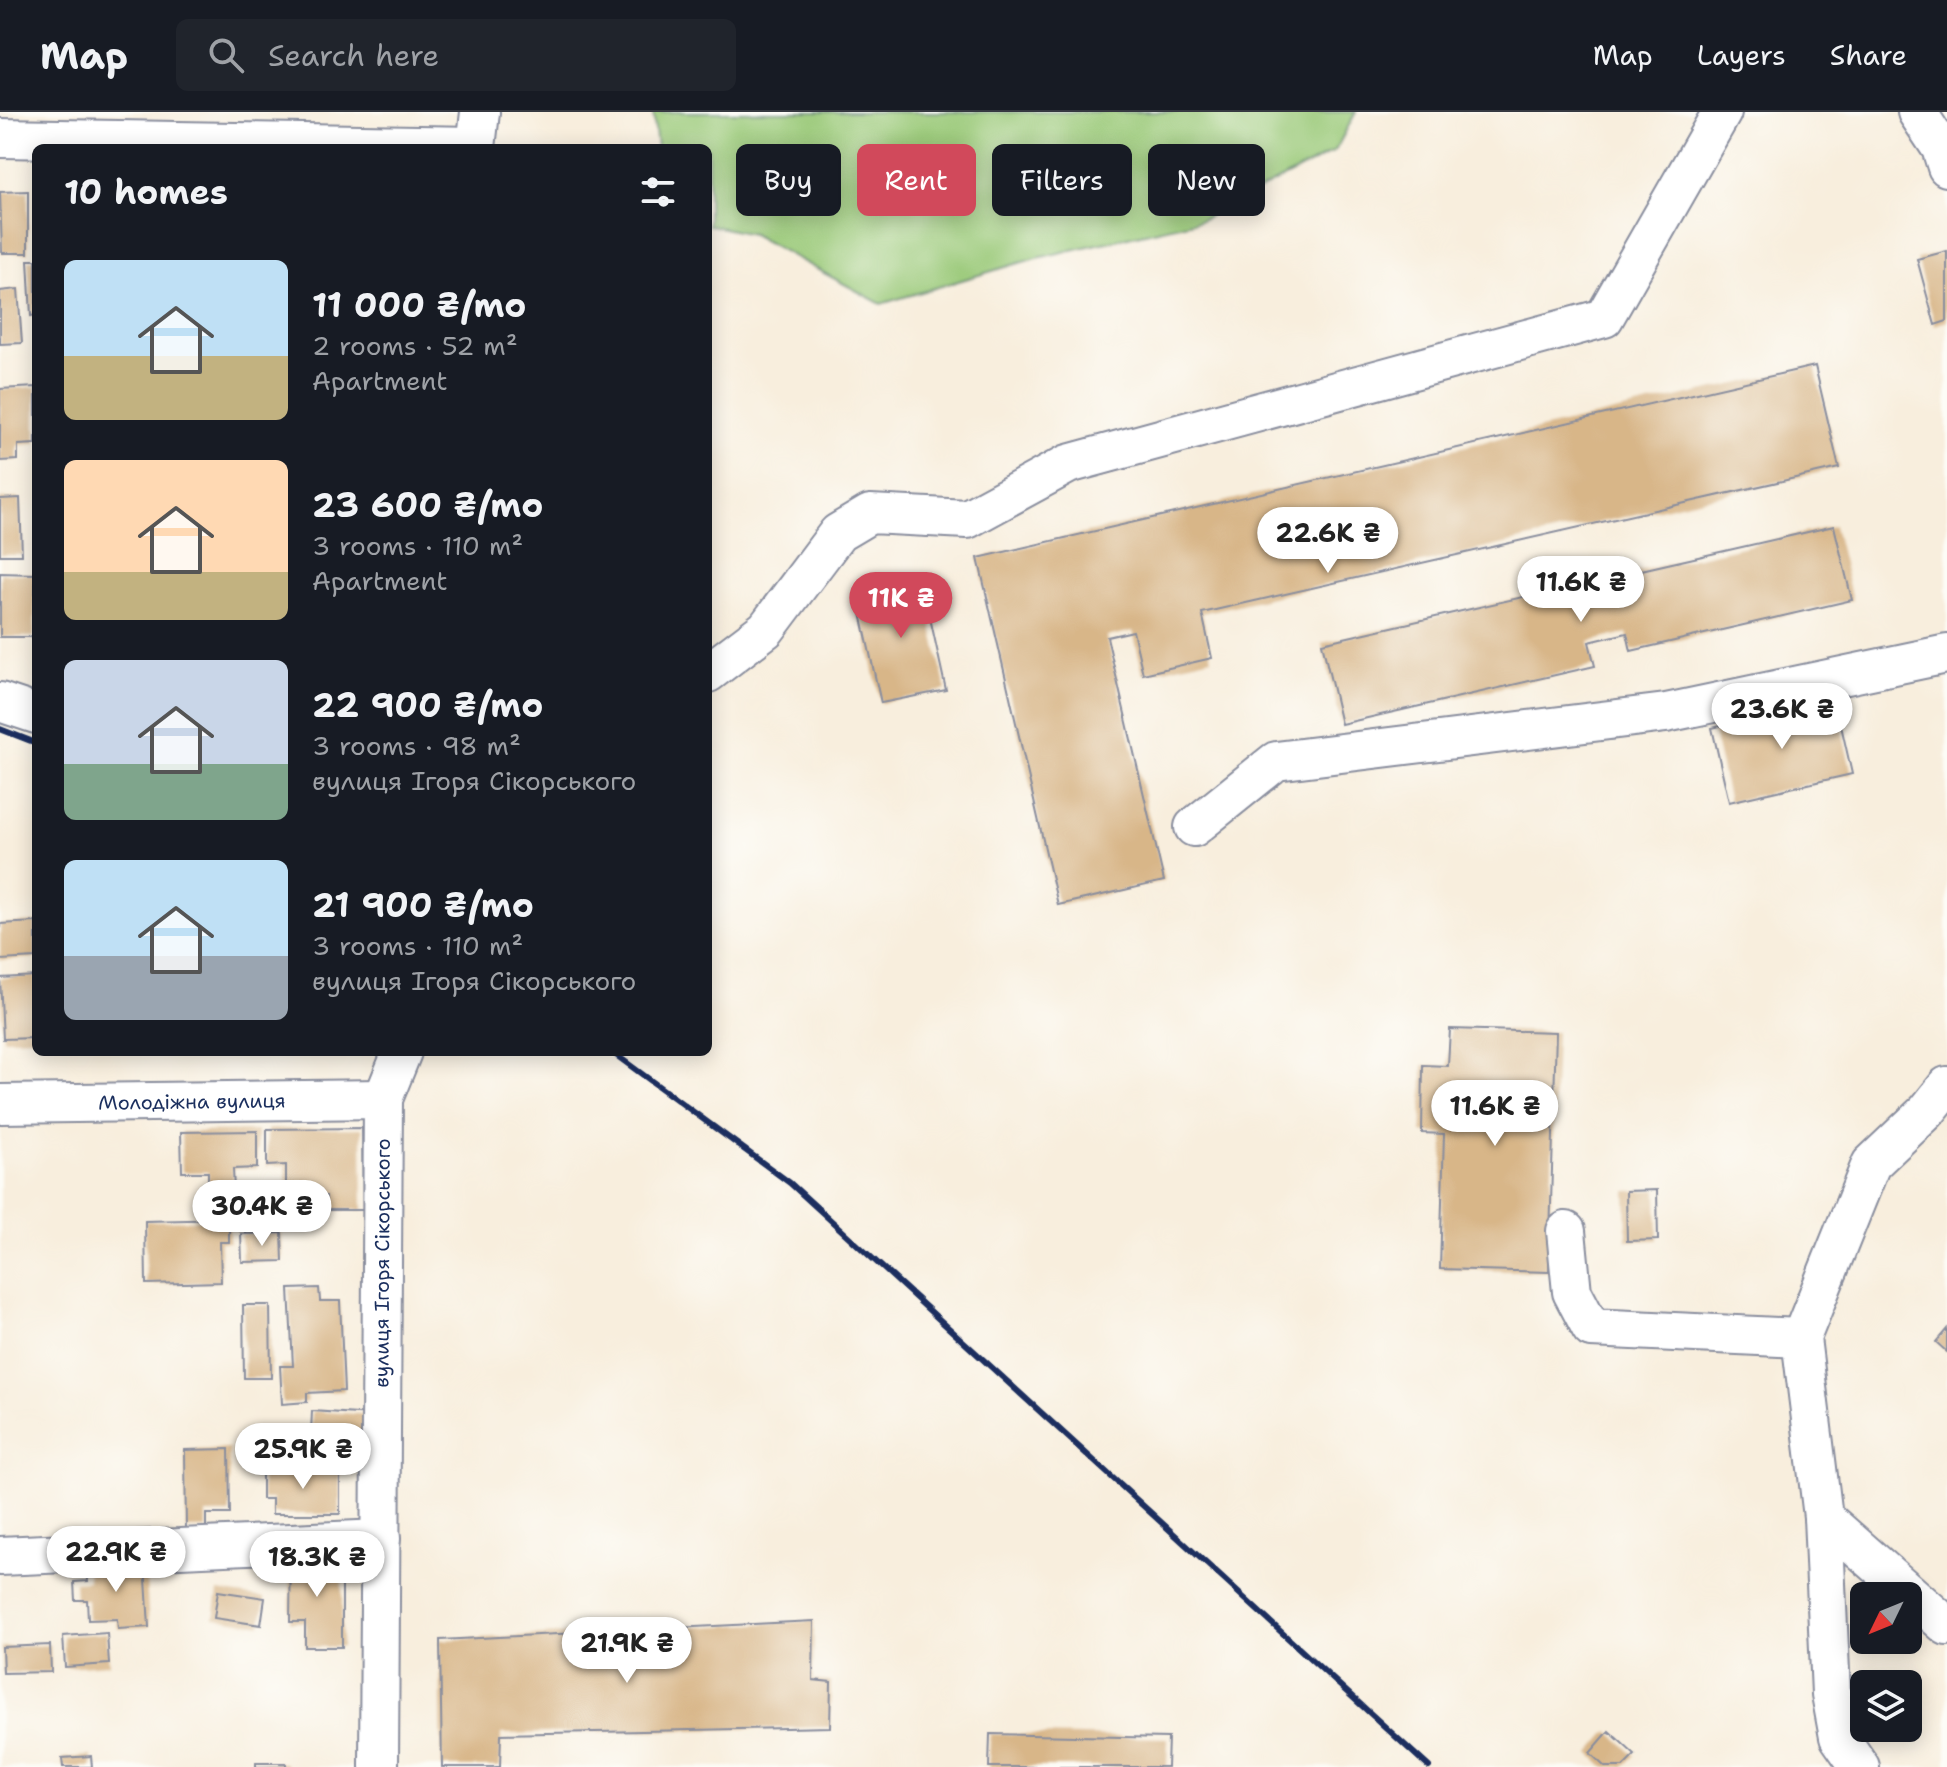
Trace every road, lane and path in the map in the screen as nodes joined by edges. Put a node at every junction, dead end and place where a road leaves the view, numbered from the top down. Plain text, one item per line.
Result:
1 (1722, 112) edge
2 (1917, 112) edge
3 (477, 135) edge
4 (0, 138) edge
5 (1947, 167) edge
6 (1947, 654) edge
7 (712, 670) edge
8 (0, 702) edge
9 (32, 713) edge
10 (1194, 827) dead end
11 (400, 1056) edge
12 (383, 1099) junction
13 (0, 1104) edge
14 (1940, 1110) edge
15 (1566, 1231) dead end
16 (1801, 1338) junction
17 (1823, 1517) junction
18 (381, 1539) junction
19 (0, 1556) edge
20 (1947, 1626) edge
21 (379, 1767) edge
22 (1860, 1767) edge

1 - 7 street
2 - 5 street
3 - 4 street
6 - 10 street
8 - 9 street
11 - 12 street, вулиця Ігоря Сікорського
12 - 13 street, Молодіжна вулиця
12 - 18 street, вулиця Ігоря Сікорського
14 - 16 street
15 - 16 street
16 - 17 street
17 - 20 street
17 - 22 street
18 - 19 street
18 - 21 street, вулиця Ігоря Сікорського

